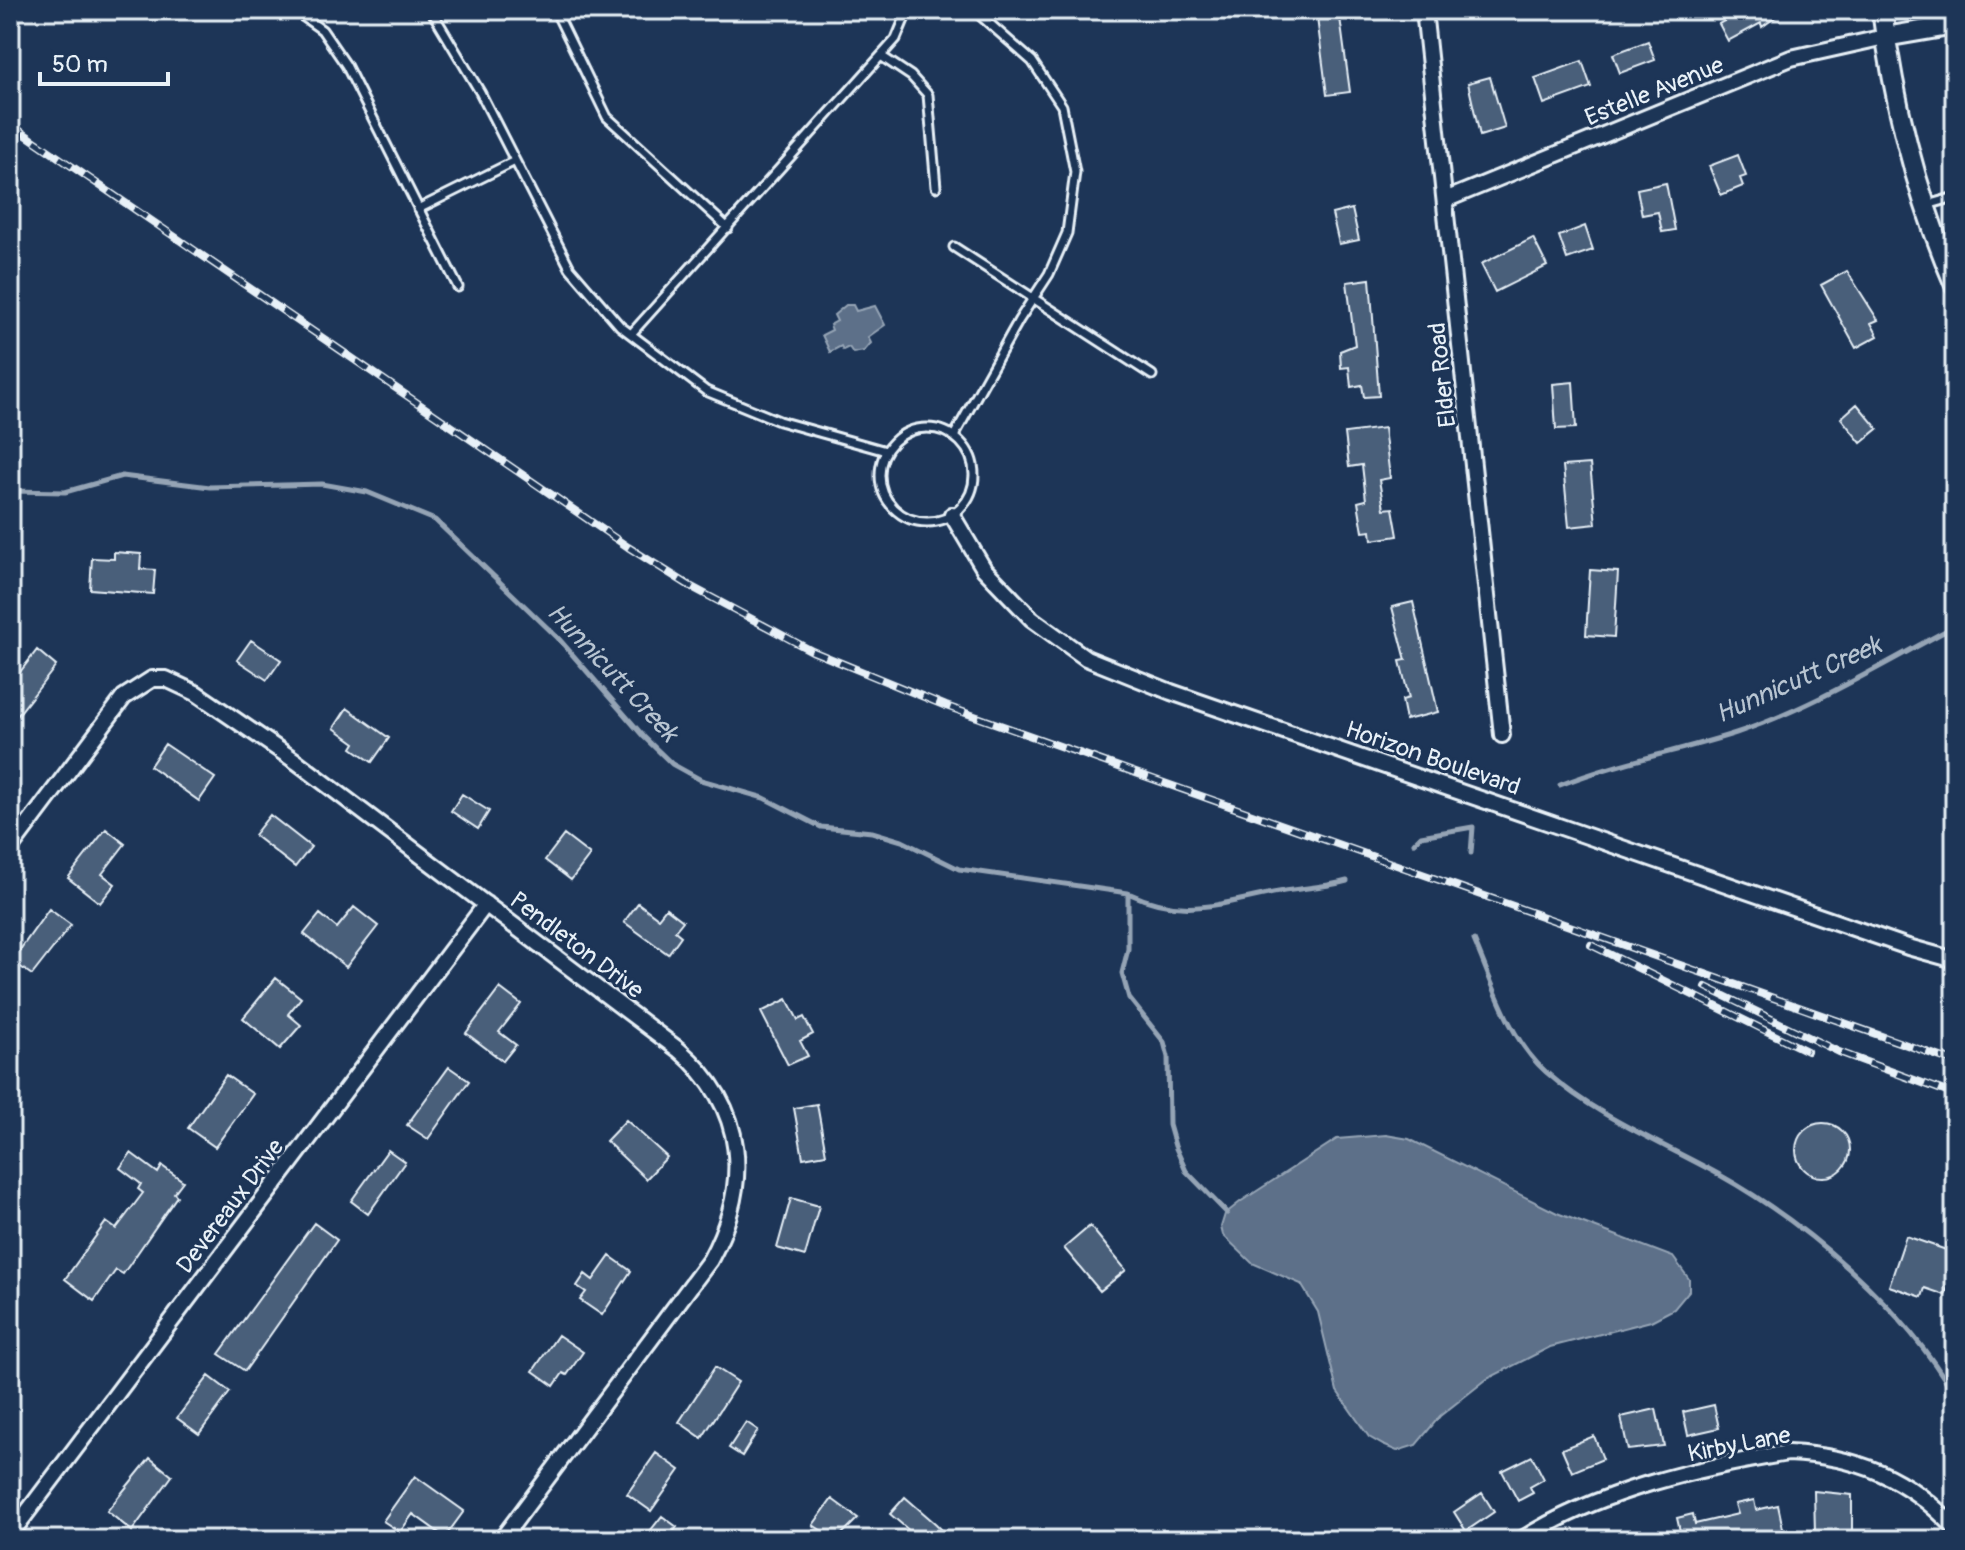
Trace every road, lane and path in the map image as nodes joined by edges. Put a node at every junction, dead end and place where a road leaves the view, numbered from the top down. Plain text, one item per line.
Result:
1 (294, 10) edge
2 (431, 10) edge
3 (555, 10) edge
4 (908, 10) edge
5 (974, 10) edge
6 (1424, 10) edge
7 (1882, 10) edge
8 (1955, 25) edge
9 (1885, 37) junction
10 (881, 56) junction
11 (515, 161) junction
12 (936, 187) dead end
13 (1955, 197) edge
14 (1445, 200) junction
15 (1925, 205) junction
16 (418, 209) junction
17 (728, 228) junction
18 (954, 247) dead end
19 (1950, 260) edge
20 (1955, 285) edge
21 (458, 287) dead end
22 (1033, 298) junction
23 (631, 334) junction
24 (1152, 375) dead end
25 (954, 436) junction
26 (886, 451) junction
27 (952, 515) junction
28 (1502, 735) dead end
29 (10, 849) edge
30 (486, 904) junction
31 (1955, 960) edge
32 (1955, 1528) edge
33 (10, 1535) edge
34 (501, 1540) edge
35 (1521, 1540) edge

1 - 16 lane
2 - 11 lane
3 - 17 lane
4 - 10 lane
5 - 22 lane
6 - 14 street, Elder Road
7 - 9 main road
8 - 9 main road
9 - 14 street, Estelle Avenue
9 - 15 main road
10 - 12 lane
10 - 17 lane
11 - 16 lane
11 - 23 lane
13 - 15 lane
14 - 28 street, Elder Road
15 - 19 main road
16 - 21 lane
17 - 23 lane
18 - 22 lane
19 - 20 main road
22 - 24 lane
22 - 25 lane
23 - 26 lane
25 - 26 lane
25 - 27 lane
26 - 27 lane
27 - 31 street, Horizon Boulevard
29 - 30 street, Pendleton Drive
30 - 33 street, Devereaux Drive
30 - 34 street, Pendleton Drive
32 - 35 street, Kirby Lane

